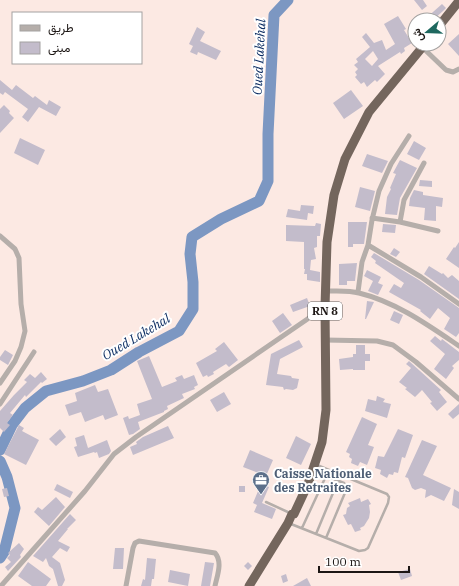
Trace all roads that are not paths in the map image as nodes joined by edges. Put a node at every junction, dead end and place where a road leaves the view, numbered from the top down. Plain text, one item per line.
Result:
1 (459, 1) edge
2 (447, 16) edge
3 (419, 52) edge
4 (430, 52) edge
5 (459, 69) edge
6 (409, 136) dead end
7 (424, 163) dead end
8 (372, 218) junction
9 (400, 222) junction
10 (438, 231) dead end
11 (0, 236) edge
12 (368, 245) junction
13 (326, 291) junction
14 (358, 292) junction
15 (459, 304) edge
16 (325, 307) junction
17 (325, 340) junction
18 (459, 346) edge
19 (34, 352) dead end
20 (0, 383) edge
21 (459, 399) edge
22 (0, 404) edge
23 (314, 468) junction
24 (326, 476) junction
25 (338, 481) junction
26 (266, 502) dead end
27 (292, 514) junction
28 (288, 523) junction
29 (302, 528) junction
30 (316, 534) junction
31 (326, 538) junction
32 (1, 586) edge
33 (126, 586) edge
34 (215, 586) edge
35 (249, 586) edge

1 - 2 highway
3 - 13 highway, RN 8
4 - 5 street
6 - 8 street
7 - 9 street
8 - 9 street
8 - 12 street
9 - 10 street
11 - 20 street
12 - 14 street
12 - 15 street
13 - 14 street
13 - 16 highway, RN 8
14 - 18 street
16 - 17 highway, RN 8
16 - 32 street
17 - 21 street
17 - 23 highway, RN 8
19 - 22 street
23 - 24 lane
23 - 27 highway, RN 8
23 - 31 lane
24 - 25 lane
24 - 29 lane
25 - 30 lane
25 - 31 lane
26 - 27 lane
27 - 28 highway, RN 8
28 - 29 lane
28 - 35 highway, RN 8
29 - 30 lane
30 - 31 lane
33 - 34 street

